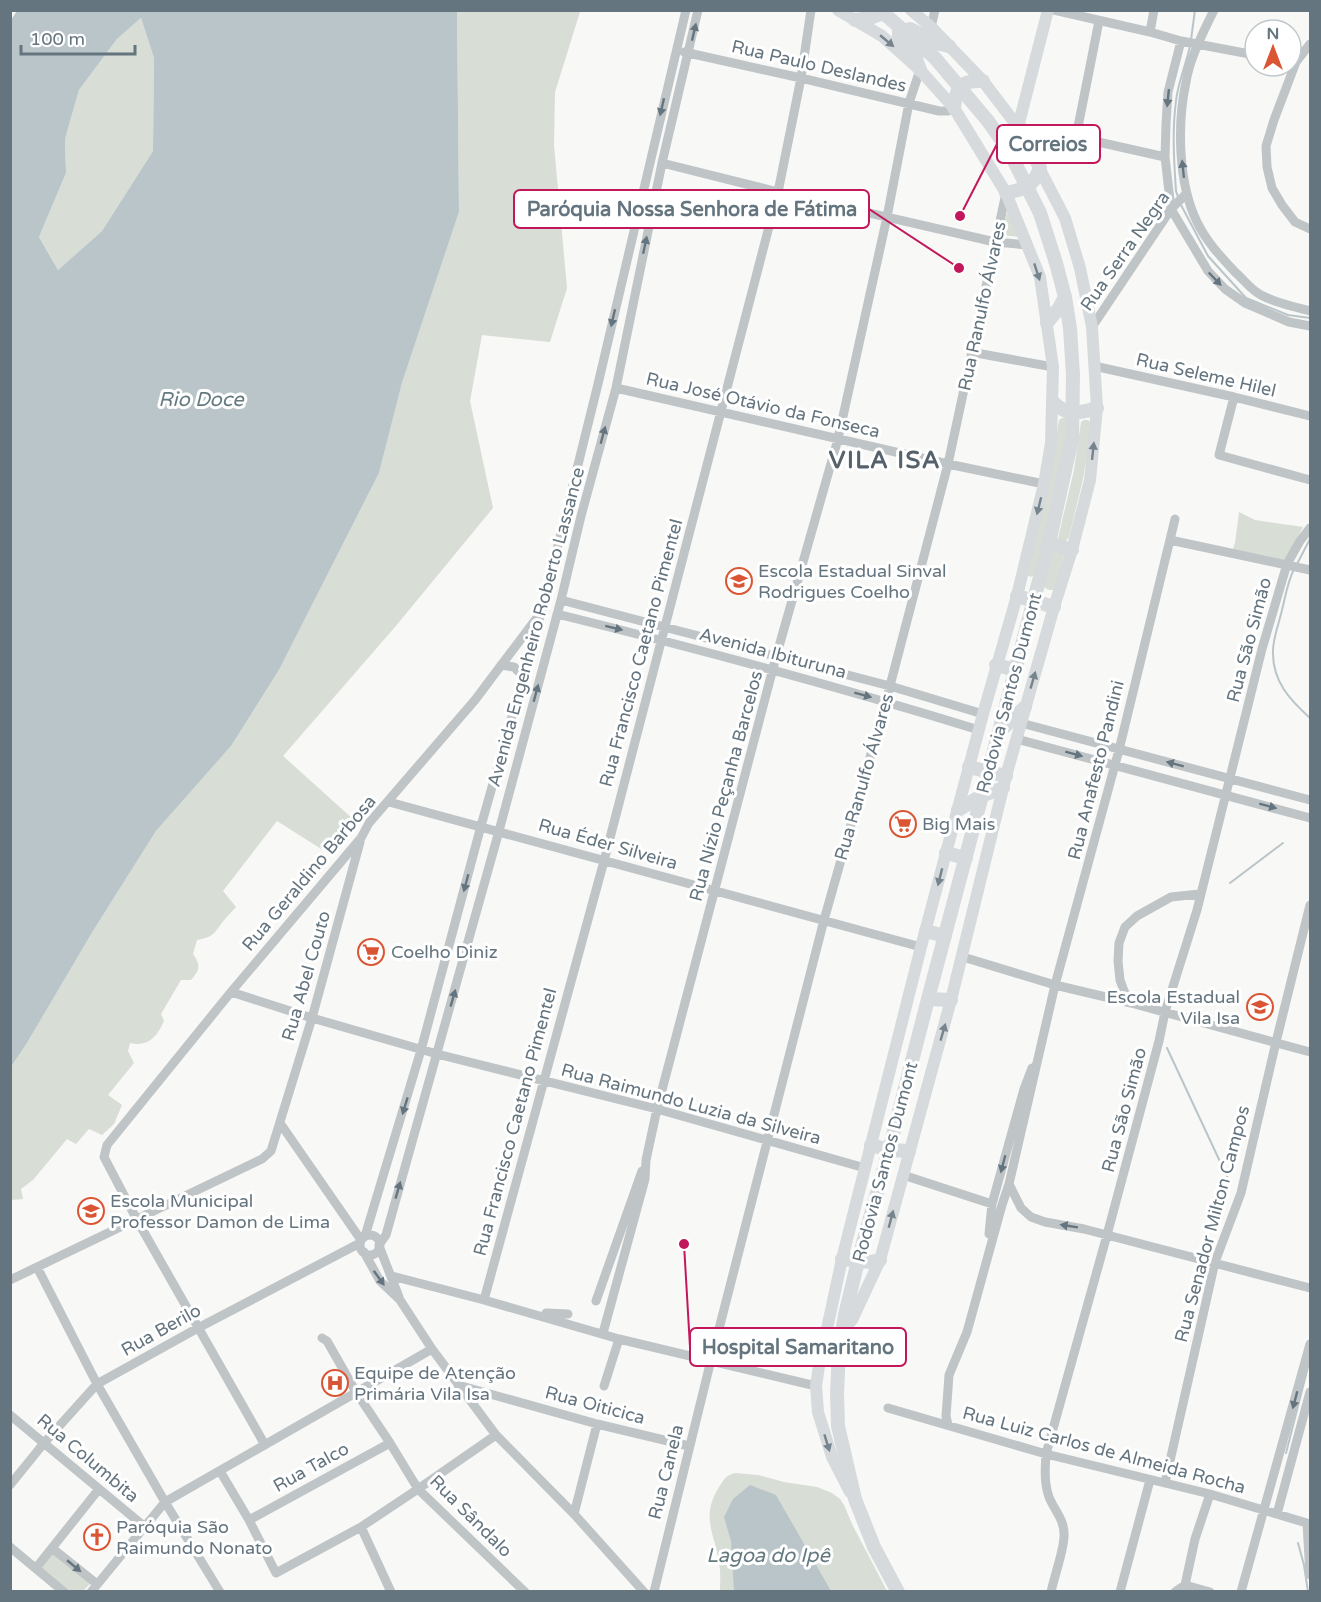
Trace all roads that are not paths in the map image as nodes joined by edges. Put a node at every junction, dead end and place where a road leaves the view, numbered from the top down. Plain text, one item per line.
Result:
1 (686, 10) edge
2 (698, 10) edge
3 (812, 10) edge
4 (838, 10) edge
5 (911, 10) edge
6 (935, 10) edge
7 (1047, 10) edge
8 (1054, 10) edge
9 (1154, 10) edge
10 (1214, 10) edge
11 (883, 11) edge
12 (855, 20) junction
13 (1099, 21) junction
14 (898, 25) junction
15 (931, 27) junction
16 (1150, 32) junction
17 (1182, 41) junction
18 (1198, 44) junction
19 (949, 46) junction
20 (676, 51) junction
21 (1243, 53) edge
22 (689, 54) junction
23 (920, 70) junction
24 (801, 78) junction
25 (1288, 78) edge
26 (984, 81) junction
27 (960, 86) junction
28 (909, 103) junction
29 (954, 108) junction
30 (1018, 127) junction
31 (1076, 137) junction
32 (1164, 157) junction
33 (662, 164) junction
34 (1040, 168) junction
35 (1027, 187) junction
36 (778, 192) junction
37 (1006, 193) junction
38 (1186, 194) junction
39 (1171, 208) junction
40 (887, 217) junction
41 (1311, 229) edge
42 (995, 243) junction
43 (1028, 245) junction
44 (1065, 297) junction
45 (1311, 310) edge
46 (1047, 323) junction
47 (1311, 326) edge
48 (1092, 327) junction
49 (971, 352) junction
50 (1094, 366) junction
51 (1053, 367) junction
52 (616, 388) junction
53 (1234, 397) junction
54 (1053, 402) junction
55 (1097, 408) junction
56 (721, 412) junction
57 (1073, 414) junction
58 (1311, 416) edge
59 (838, 440) junction
60 (948, 464) junction
61 (1311, 480) edge
62 (1044, 484) junction
63 (566, 513) junction
64 (581, 516) junction
65 (1175, 519) dead end
66 (1311, 528) edge
67 (1170, 540) junction
68 (1049, 543) junction
69 (1072, 550) junction
70 (1287, 564) junction
71 (1311, 570) edge
72 (1017, 596) junction
73 (561, 600) junction
74 (1033, 601) junction
75 (1054, 607) junction
76 (542, 610) junction
77 (557, 614) junction
78 (665, 627) junction
79 (662, 640) junction
80 (776, 657) junction
81 (501, 665) junction
82 (996, 665) junction
83 (773, 670) junction
84 (1016, 670) junction
85 (523, 676) junction
86 (890, 686) junction
87 (886, 701) junction
88 (1025, 707) junction
89 (983, 714) junction
90 (1021, 723) junction
91 (979, 730) junction
92 (999, 731) junction
93 (1017, 739) junction
94 (1119, 750) junction
95 (1115, 766) junction
96 (969, 767) junction
97 (988, 773) junction
98 (1230, 778) junction
99 (1004, 782) junction
100 (1225, 795) junction
101 (981, 796) junction
102 (1311, 800) edge
103 (389, 802) junction
104 (958, 810) junction
105 (1311, 818) edge
106 (481, 826) junction
107 (499, 831) junction
108 (361, 838) junction
109 (946, 853) junction
110 (966, 858) junction
111 (603, 861) junction
112 (716, 891) junction
113 (1200, 894) junction
114 (1311, 904) edge
115 (824, 920) junction
116 (926, 931) junction
117 (945, 936) junction
118 (921, 947) junction
119 (963, 957) junction
120 (1055, 985) junction
121 (231, 992) junction
122 (928, 999) junction
123 (951, 1000) junction
124 (1131, 1003) junction
125 (1165, 1012) junction
126 (312, 1018) junction
127 (1046, 1028) junction
128 (1276, 1042) junction
129 (421, 1050) junction
130 (1311, 1052) edge
131 (437, 1054) junction
132 (543, 1081) junction
133 (657, 1109) junction
134 (280, 1123) junction
135 (767, 1141) junction
136 (871, 1145) junction
137 (392, 1150) junction
138 (890, 1150) junction
139 (909, 1150) junction
140 (408, 1154) junction
141 (646, 1160) junction
142 (865, 1168) junction
143 (903, 1175) junction
144 (1009, 1184) junction
145 (992, 1204) junction
146 (136, 1220) junction
147 (1107, 1235) junction
148 (362, 1243) junction
149 (379, 1246) junction
150 (842, 1259) junction
151 (880, 1260) junction
152 (858, 1261) junction
153 (1215, 1262) junction
154 (985, 1266) junction
155 (38, 1267) junction
156 (392, 1276) junction
157 (10, 1280) edge
158 (1311, 1288) edge
159 (400, 1300) junction
160 (484, 1300) junction
161 (596, 1301) dead end
162 (523, 1311) junction
163 (568, 1314) dead end
164 (198, 1328) junction
165 (843, 1330) junction
166 (603, 1334) junction
167 (322, 1338) dead end
168 (619, 1339) junction
169 (1311, 1344) edge
170 (432, 1349) junction
171 (711, 1360) junction
172 (97, 1383) junction
173 (458, 1385) junction
174 (604, 1386) dead end
175 (816, 1386) junction
176 (356, 1392) junction
177 (1311, 1392) edge
178 (888, 1408) dead end
179 (10, 1415) edge
180 (597, 1424) junction
181 (948, 1425) junction
182 (496, 1435) junction
183 (44, 1443) junction
184 (390, 1443) junction
185 (265, 1445) junction
186 (689, 1446) junction
187 (1046, 1454) junction
188 (220, 1471) junction
189 (1150, 1480) junction
190 (1165, 1483) junction
191 (10, 1485) edge
192 (99, 1489) junction
193 (418, 1489) junction
194 (1210, 1494) junction
195 (855, 1499) junction
196 (165, 1502) junction
197 (1264, 1510) junction
198 (574, 1514) junction
199 (1277, 1514) junction
200 (249, 1520) junction
201 (1309, 1524) edge
202 (145, 1527) junction
203 (361, 1527) junction
204 (10, 1547) edge
205 (52, 1548) junction
206 (36, 1568) junction
207 (1311, 1575) edge
208 (94, 1588) edge
209 (1186, 1588) edge
210 (64, 1592) edge
211 (220, 1592) edge
212 (391, 1592) edge
213 (525, 1592) edge
214 (644, 1592) edge
215 (654, 1592) edge
216 (898, 1592) edge
217 (1051, 1592) edge
218 (1120, 1592) edge
219 (1175, 1592) edge
220 (1210, 1592) edge
221 (1241, 1592) edge

1 - 20 street, Avenida Engenheiro Roberto Lassance
22 -> 2 street, Avenida Engenheiro Roberto Lassance
3 - 24 street, Rua Francisco Caetano Pimentel
4 - 12 main road
5 - 15 main road
6 - 15 street
7 - 30 main road
8 - 13 street
9 - 16 street
10 - 18 street
11 - 12 highway
11 - 14 highway, Rodovia Santos Dumont
12 -> 23 main road
13 - 16 street
13 - 31 street
14 - 19 highway
14 - 23 highway
14 - 27 highway, Rodovia Santos Dumont
15 - 19 main road
16 - 17 street
17 - 18 street
17 -> 32 street
18 - 21 street
38 -> 18 street
19 - 26 main road
20 - 22 street, Rua Paulo Deslandes
20 -> 63 street, Avenida Engenheiro Roberto Lassance
22 - 24 street, Rua Paulo Deslandes
22 - 33 street, Avenida Engenheiro Roberto Lassance
23 - 28 street, Rua Nízio Peçanha Barcelos
23 - 29 main road
24 - 28 street, Rua Paulo Deslandes
24 - 36 street, Rua Francisco Caetano Pimentel
25 - 41 street
26 - 27 highway
26 - 30 main road
27 - 29 highway
27 - 35 highway, Rodovia Santos Dumont
28 - 29 street, Rua Paulo Deslandes
28 - 40 street, Rua Nízio Peçanha Barcelos
29 - 37 main road
30 - 31 street
30 - 34 main road
31 - 32 street
32 - 39 street
33 - 36 street
52 -> 33 street, Avenida Engenheiro Roberto Lassance
34 - 35 highway
34 - 48 main road
35 - 37 highway
35 - 44 highway, Rodovia Santos Dumont
36 - 40 street
36 - 56 street, Rua Francisco Caetano Pimentel
37 - 42 street, Rua Ranulfo Álvares
37 - 43 main road
38 - 39 street, Rua Serra Negra
38 - 45 street
39 -> 47 street
39 - 48 street, Rua Serra Negra
40 - 42 street
40 - 59 street, Rua Nízio Peçanha Barcelos
42 - 43 street
42 - 49 street, Rua Ranulfo Álvares
43 -> 46 main road
44 - 46 highway
44 - 57 highway, Rodovia Santos Dumont
46 - 51 main road
48 - 50 main road
49 - 51 street
49 - 60 street, Rua Ranulfo Álvares
50 - 53 street, Rua Seleme Hilel
50 - 55 main road
51 - 54 main road
52 - 56 street, Rua José Otávio da Fonseca
64 -> 52 street, Avenida Engenheiro Roberto Lassance
53 - 58 street, Rua Seleme Hilel
53 - 61 street
54 - 57 highway
54 - 62 main road
55 - 57 highway
69 -> 55 main road
56 - 59 street, Rua José Otávio da Fonseca
56 - 78 street, Rua Francisco Caetano Pimentel
57 - 68 highway, Rodovia Santos Dumont
59 - 60 street, Rua José Otávio da Fonseca
59 - 80 street, Rua Nízio Peçanha Barcelos
60 - 62 street, Rua José Otávio da Fonseca
60 - 86 street, Rua Ranulfo Álvares
62 -> 72 main road
63 - 64 street
63 - 76 street, Avenida Engenheiro Roberto Lassance
64 - 73 street, Avenida Engenheiro Roberto Lassance
65 - 67 street, Rua Anafesto Pandini
66 - 70 street, Rua São Simão
67 - 70 street
67 - 94 street, Rua Anafesto Pandini
68 - 69 highway
68 - 74 highway, Rodovia Santos Dumont
69 - 75 main road
70 - 71 street
70 - 98 street, Rua São Simão
72 - 74 highway
72 - 82 main road
73 - 77 street, Avenida Engenheiro Roberto Lassance
73 - 78 street, Avenida Ibituruna
74 - 75 highway
74 - 84 highway, Rodovia Santos Dumont
88 -> 75 main road
76 - 81 street, Rua Geraldino Barbosa
76 - 85 street, Avenida Engenheiro Roberto Lassance
77 -> 79 street, Avenida Ibituruna
107 -> 77 street, Avenida Engenheiro Roberto Lassance
78 - 79 street, Rua Francisco Caetano Pimentel
78 - 80 street, Avenida Ibituruna
79 - 83 street, Avenida Ibituruna
79 - 111 street, Rua Francisco Caetano Pimentel
80 - 83 street, Rua Nízio Peçanha Barcelos
80 - 86 street, Avenida Ibituruna
81 - 85 street
81 - 103 street, Rua Geraldino Barbosa
82 - 84 highway
82 - 89 main road
83 -> 87 street, Avenida Ibituruna
83 - 112 street, Rua Nízio Peçanha Barcelos
84 - 92 highway, Rodovia Santos Dumont
85 - 106 street, Avenida Engenheiro Roberto Lassance
86 - 87 street, Rua Ranulfo Álvares
86 - 89 street, Avenida Ibituruna
87 - 91 street, Avenida Ibituruna
87 - 115 street, Rua Ranulfo Álvares
88 - 90 main road
88 - 92 highway
89 - 91 main road
90 - 93 main road
90 - 94 street
91 - 96 main road
92 - 97 highway, Rodovia Santos Dumont
93 -> 95 street
93 - 99 main road
94 - 95 street, Rua Anafesto Pandini
98 -> 94 street
95 - 100 street
95 - 120 street, Rua Anafesto Pandini
96 - 97 highway
96 - 104 main road
97 - 99 highway
97 - 101 highway, Rodovia Santos Dumont
98 - 100 street, Rua São Simão
98 - 102 street
99 - 101 highway
99 - 119 main road
100 -> 105 street
100 - 113 street, Rua São Simão
101 - 104 highway
101 - 110 highway, Rodovia Santos Dumont
103 - 106 street, Rua Éder Silveira
103 - 108 street, Rua Geraldino Barbosa
104 - 109 main road
106 - 107 street, Rua Éder Silveira
106 -> 129 street, Avenida Engenheiro Roberto Lassance
107 - 111 street, Rua Éder Silveira
131 -> 107 street, Avenida Engenheiro Roberto Lassance
108 - 121 street, Rua Geraldino Barbosa
108 - 126 street, Rua Abel Couto
109 - 110 highway
109 -> 116 main road
110 - 117 highway, Rodovia Santos Dumont
111 - 112 street, Rua Éder Silveira
111 - 132 street, Rua Francisco Caetano Pimentel
112 - 115 street, Rua Éder Silveira
112 - 133 street, Rua Nízio Peçanha Barcelos
113 - 124 street
113 - 125 street, Rua São Simão
114 - 128 street, Rua Senador Milton Campos
115 - 118 street, Rua Éder Silveira
115 - 135 street, Rua Ranulfo Álvares
116 - 117 highway
116 - 118 main road
117 - 122 highway, Rodovia Santos Dumont
118 - 136 main road
119 - 120 street
119 - 123 main road
120 - 124 street
120 - 127 street, Rua Anafesto Pandini
121 - 126 street, Rua Raimundo Luzia da Silveira
121 - 146 street, Rua Geraldino Barbosa
122 - 123 highway
122 - 138 highway, Rodovia Santos Dumont
139 -> 123 main road
124 - 125 street
125 - 128 street
125 - 147 street, Rua São Simão
126 - 129 street, Rua Raimundo Luzia da Silveira
126 - 134 street, Rua Abel Couto
127 - 144 street, Rua Anafesto Pandini
127 -> 145 street, Rua Anafesto Pandini
128 - 130 street
128 - 153 street, Rua Senador Milton Campos
129 - 131 street, Rua Raimundo Luzia da Silveira
129 -> 137 street, Avenida Engenheiro Roberto Lassance
131 - 132 street, Rua Raimundo Luzia da Silveira
131 - 140 street, Avenida Engenheiro Roberto Lassance
132 - 133 street, Rua Raimundo Luzia da Silveira
132 - 160 street, Rua Francisco Caetano Pimentel
133 - 135 street, Rua Raimundo Luzia da Silveira
133 - 141 street, Rua Nízio Peçanha Barcelos
134 - 146 street, Rua Abel Couto
134 - 148 street
135 - 142 street, Rua Raimundo Luzia da Silveira
135 - 171 street, Rua Ranulfo Álvares
136 - 138 highway
136 - 142 main road
137 - 140 street
137 - 148 street, Avenida Engenheiro Roberto Lassance
138 - 139 highway
138 - 152 highway, Rodovia Santos Dumont
139 - 143 main road
149 -> 140 street, Avenida Engenheiro Roberto Lassance
141 - 161 street, Rua Nízio Peçanha Barcelos
141 - 166 street, Rua Nízio Peçanha Barcelos
142 - 150 main road
143 - 145 street
151 -> 143 main road
147 -> 144 street
144 - 154 street, Rua Anafesto Pandini
145 - 154 street, Rua Anafesto Pandini
146 - 155 street, Rua Abel Couto
146 - 164 street
147 - 153 street
147 - 187 street, Rua São Simão
148 - 149 street
148 - 149 street, Rua Berilo
148 -> 159 street
148 - 164 street, Rua Berilo
149 - 156 street
150 - 152 highway
150 - 175 main road
151 - 152 highway
151 - 165 main road
152 - 165 highway, Rodovia Santos Dumont
153 - 158 street
153 - 190 street, Rua Senador Milton Campos
154 - 181 street, Rua Anafesto Pandini
155 - 157 street, Rua Abel Couto
155 - 172 street
156 - 159 street
156 - 160 street
159 - 170 street
160 - 162 street
162 - 163 street
162 - 166 street
164 - 172 street, Rua Berilo
164 - 185 street
165 - 195 highway, Rodovia Santos Dumont
166 - 168 street
167 - 176 street, Rua Sândalo
168 - 171 street
168 - 174 street
169 -> 197 street
170 - 173 street
170 - 176 street
171 - 175 street
171 - 186 street, Rua Canela
172 - 183 street, Rua Berilo
172 - 196 street
173 - 180 street, Rua Oiticica
173 - 182 street
175 -> 195 main road
176 - 184 street, Rua Sândalo
176 - 185 street
177 - 199 street
178 - 181 street, Rua Luiz Carlos de Almeida Rocha
179 - 183 street, Rua Columbita
180 - 186 street, Rua Oiticica
180 - 198 street
181 - 187 street, Rua Luiz Carlos de Almeida Rocha
182 - 193 street
182 - 198 street
183 - 191 street, Rua Berilo
183 - 192 street, Rua Columbita
184 - 193 street, Rua Sândalo
184 - 200 street, Rua Talco
185 - 188 street
186 - 215 street, Rua Canela
187 - 189 street, Rua Luiz Carlos de Almeida Rocha
187 - 217 street, Rua São Simão
188 - 196 street
188 - 200 street
189 - 190 street, Rua Luiz Carlos de Almeida Rocha
189 - 218 street
190 - 194 street, Rua Luiz Carlos de Almeida Rocha
192 - 202 street, Rua Columbita
192 - 205 street
193 - 203 street
193 - 213 street, Rua Sândalo
194 - 197 street, Rua Luiz Carlos de Almeida Rocha
194 - 209 street
195 - 216 highway, Rodovia Santos Dumont
196 - 202 street
196 - 211 street
197 - 199 street, Rua Luiz Carlos de Almeida Rocha
197 - 221 street
198 - 214 street
199 - 201 street, Rua Luiz Carlos de Almeida Rocha
200 - 203 street
201 - 207 street
202 - 208 street
203 - 212 street
204 - 206 street
205 - 206 street
205 -> 208 street
206 - 210 street
209 - 219 street
209 - 220 street

